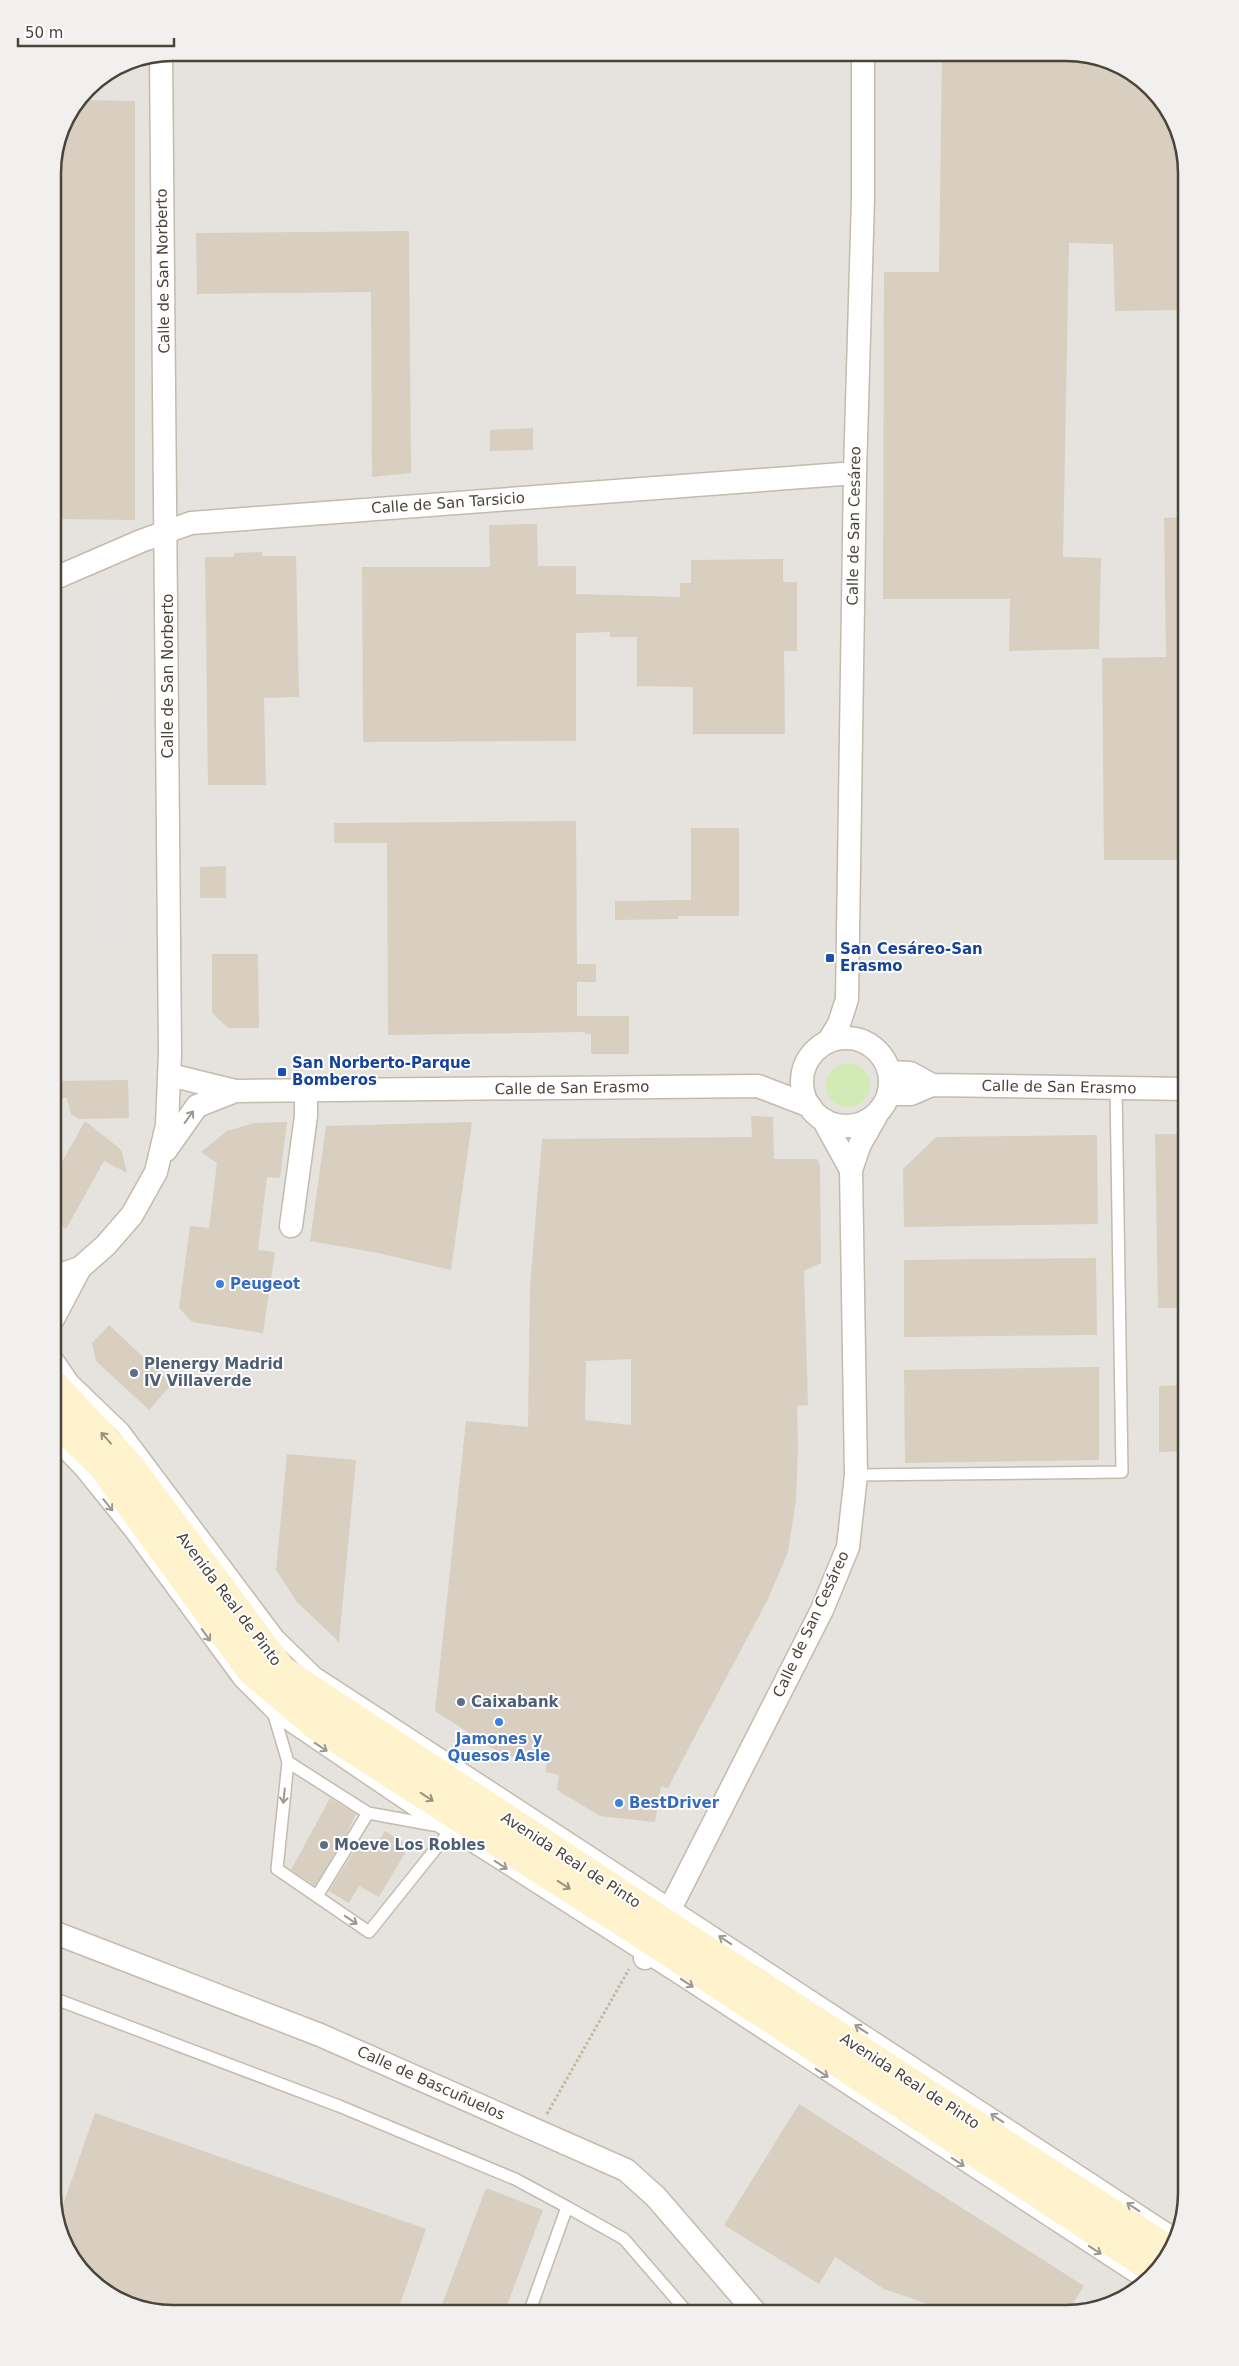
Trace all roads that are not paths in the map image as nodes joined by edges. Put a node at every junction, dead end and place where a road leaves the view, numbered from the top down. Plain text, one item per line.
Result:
1 (863, 61) edge
2 (161, 62) edge
3 (854, 473) junction
4 (167, 532) junction
5 (61, 576) edge
6 (847, 999) junction
7 (861, 1040) junction
8 (828, 1042) junction
9 (806, 1065) junction
10 (170, 1075) junction
11 (889, 1083) junction
12 (758, 1086) junction
13 (1116, 1088) junction
14 (1178, 1089) edge
15 (306, 1090) junction
16 (235, 1091) junction
17 (817, 1114) junction
18 (876, 1116) junction
19 (161, 1157) junction
20 (851, 1170) junction
21 (291, 1226) dead end
22 (80, 1268) junction
23 (61, 1274) edge
24 (61, 1304) edge
25 (61, 1364) edge
26 (61, 1392) edge
27 (61, 1427) edge
28 (61, 1450) edge
29 (856, 1475) junction
30 (274, 1715) junction
31 (288, 1762) junction
32 (368, 1813) junction
33 (436, 1825) junction
34 (449, 1832) junction
35 (317, 1896) junction
36 (61, 1935) edge
37 (654, 1936) junction
38 (61, 2001) edge
39 (567, 2207) junction
40 (1171, 2231) edge
41 (1163, 2247) edge
42 (1150, 2267) edge
43 (1138, 2279) edge
44 (532, 2305) edge
45 (675, 2305) edge
46 (749, 2305) edge

1 - 3 street, Calle de San Cesáreo
2 - 4 street, Calle de San Norberto
3 - 4 street, Calle de San Tarsicio
3 - 6 street, Calle de San Cesáreo
4 - 5 street, Calle de San Tarsicio
4 - 10 street, Calle de San Norberto
6 - 7 street, Calle de San Cesáreo
6 - 8 street, Calle de San Cesáreo
7 - 8 street
7 - 11 street
8 - 9 street
9 - 12 street, Calle de San Erasmo
9 - 17 street
10 - 16 street, Calle de San Erasmo
10 - 19 street, Calle de San Norberto
11 - 13 street, Calle de San Erasmo
11 - 18 street
12 - 15 street, Calle de San Erasmo
12 - 17 street, Calle de San Erasmo
13 - 14 street, Calle de San Erasmo
13 - 29 lane
15 - 16 street, Calle de San Erasmo
15 - 21 street
19 -> 16 street, Calle de San Erasmo
17 - 18 street
17 - 20 street, Calle de San Cesáreo
18 - 20 street, Calle de San Cesáreo
19 - 22 street, Calle de San Norberto
20 - 29 street, Calle de San Cesáreo
22 - 23 street, Calle de San Norberto
22 - 24 street, Calle de San Norberto
25 - 37 lane
37 -> 26 main road, Avenida Real de Pinto
27 -> 37 main road, Avenida Real de Pinto
28 -> 30 lane
29 - 37 street, Calle de San Cesáreo
30 - 31 lane
30 -> 33 lane
31 - 32 lane
31 -> 35 lane
32 - 33 lane
32 - 35 lane
33 - 34 lane
35 -> 34 lane
34 -> 37 lane
36 - 46 street, Calle de Bascuñuelos
40 -> 37 lane
37 - 41 main road, Avenida Real de Pinto
37 - 42 main road, Avenida Real de Pinto
37 -> 43 lane
38 - 39 lane
39 - 44 lane
39 - 45 lane

